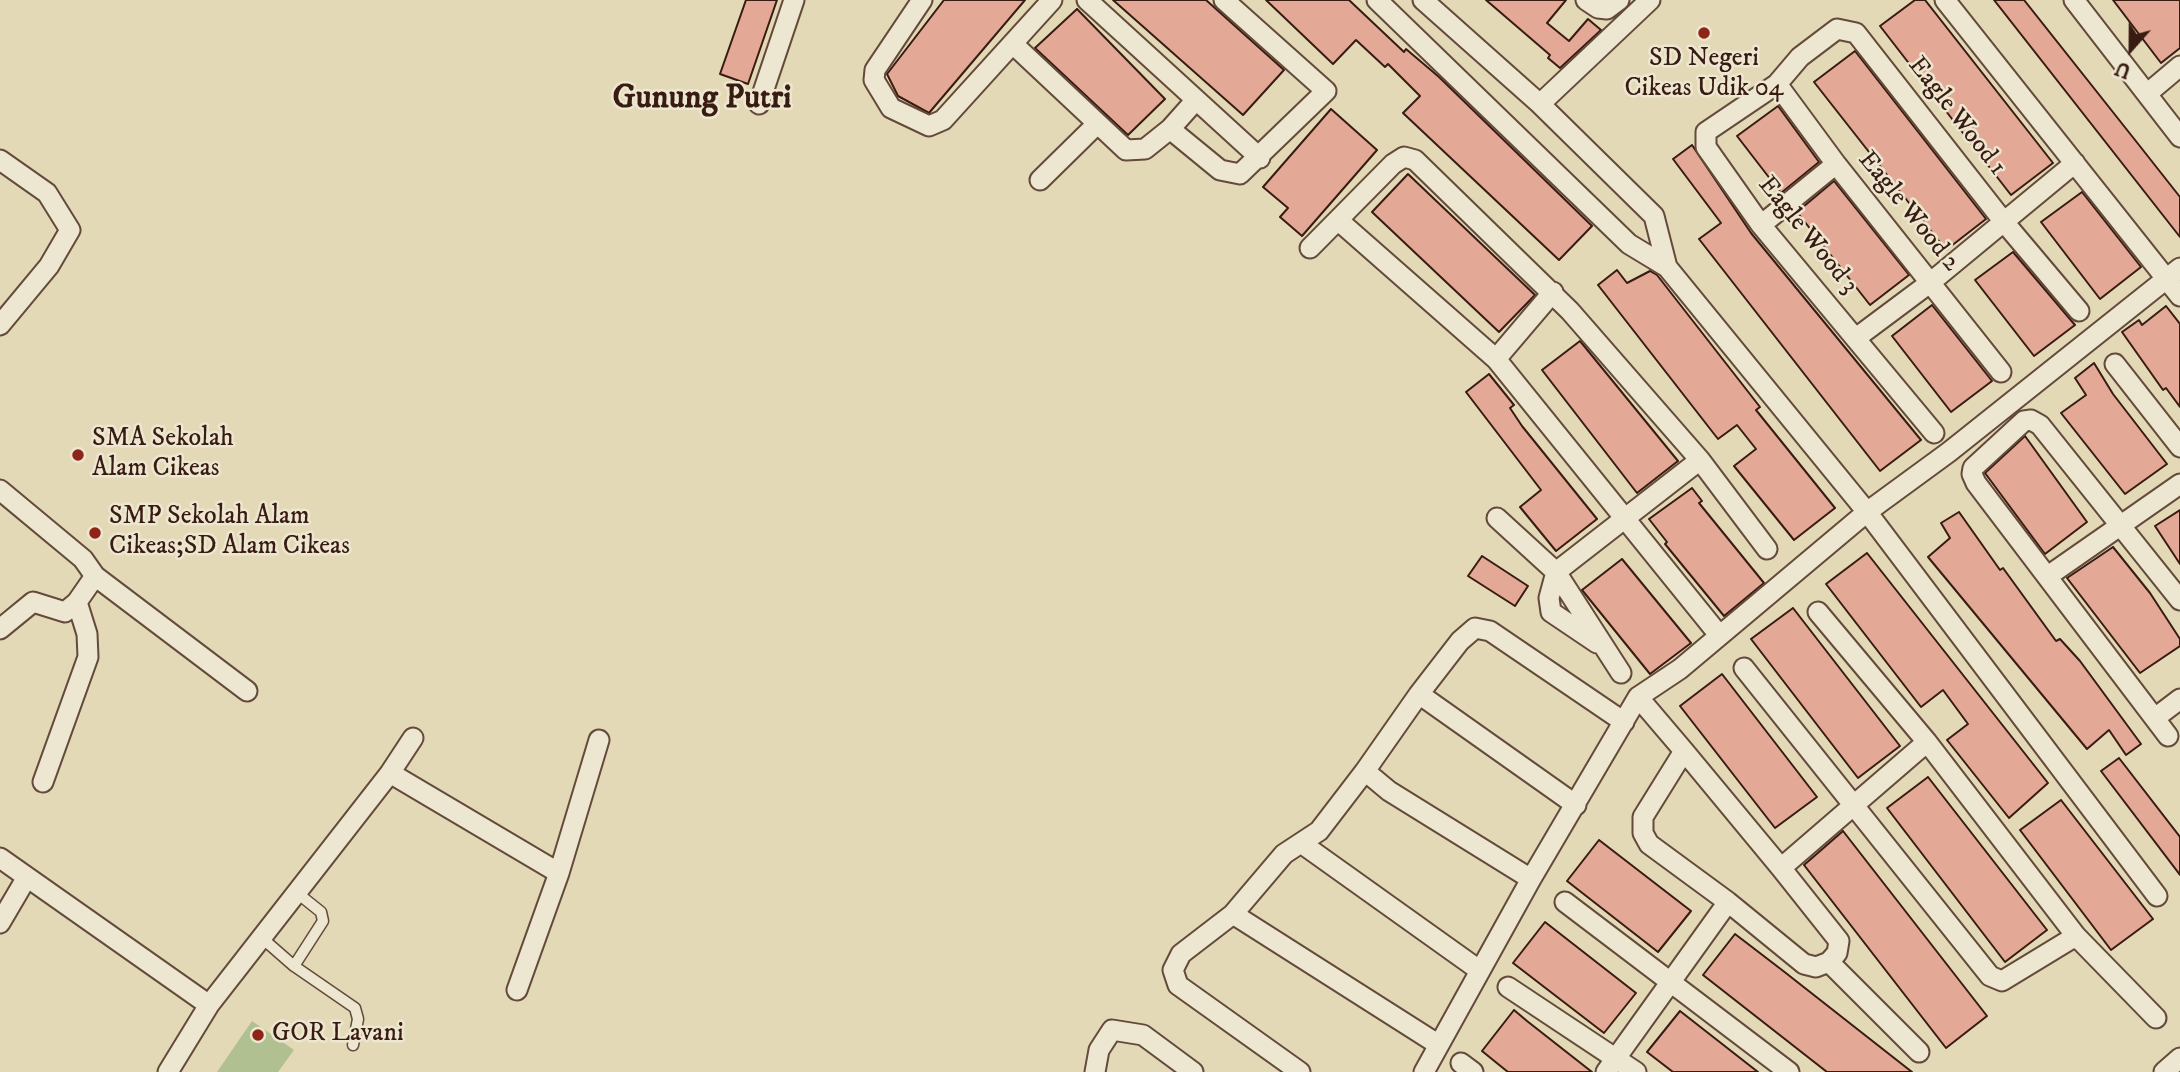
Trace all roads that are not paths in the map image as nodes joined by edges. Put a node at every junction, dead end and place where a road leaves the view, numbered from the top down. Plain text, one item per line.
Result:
1 (794, 0) edge
2 (922, 0) edge
3 (1052, 0) edge
4 (1087, 0) edge
5 (1224, 0) edge
6 (1377, 0) edge
7 (1423, 0) edge
8 (1586, 0) edge
9 (1619, 0) edge
10 (1650, 0) edge
11 (1945, 0) edge
12 (2074, 0) edge
13 (1013, 44) junction
14 (2180, 66) edge
15 (1777, 84) junction
16 (2148, 93) junction
17 (1195, 101) junction
18 (759, 104) dead end
19 (1540, 104) junction
20 (1097, 124) junction
21 (1170, 129) junction
22 (2180, 137) edge
23 (1260, 158) junction
24 (0, 160) edge
25 (2075, 163) junction
26 (1836, 164) junction
27 (1040, 180) dead end
28 (1339, 221) junction
29 (2004, 222) junction
30 (1761, 225) junction
31 (1310, 248) dead end
32 (1667, 267) junction
33 (2173, 274) edge
34 (1931, 282) junction
35 (1553, 292) junction
36 (2180, 296) edge
37 (2079, 311) dead end
38 (0, 325) edge
39 (1856, 338) junction
40 (1496, 359) junction
41 (2115, 364) dead end
42 (2001, 372) dead end
43 (1934, 433) dead end
44 (2180, 447) edge
45 (1700, 460) junction
46 (2180, 484) edge
47 (0, 490) edge
48 (1867, 512) junction
49 (1497, 518) dead end
50 (1624, 520) junction
51 (2122, 524) junction
52 (1767, 549) dead end
53 (1556, 572) junction
54 (95, 576) junction
55 (2048, 576) junction
56 (2180, 600) edge
57 (77, 602) junction
58 (1818, 612) dead end
59 (0, 629) edge
60 (1719, 635) junction
61 (1744, 668) dead end
62 (1621, 673) dead end
63 (247, 691) dead end
64 (1419, 694) junction
65 (1638, 697) junction
66 (2180, 699) edge
67 (2155, 718) junction
68 (1624, 722) junction
69 (2168, 736) dead end
70 (413, 738) dead end
71 (599, 740) dead end
72 (1927, 742) junction
73 (1684, 751) junction
74 (1364, 771) junction
75 (390, 773) junction
76 (43, 782) dead end
77 (1576, 806) junction
78 (1853, 806) junction
79 (1301, 843) junction
80 (0, 858) edge
81 (1782, 868) junction
82 (559, 873) junction
83 (27, 877) junction
84 (1531, 879) junction
85 (296, 892) junction
86 (2157, 897) dead end
87 (1564, 902) dead end
88 (1728, 902) junction
89 (1233, 914) junction
90 (0, 923) edge
91 (2076, 936) junction
92 (262, 938) junction
93 (1829, 962) junction
94 (294, 966) junction
95 (1479, 970) junction
96 (1670, 982) junction
97 (1508, 987) dead end
98 (517, 990) dead end
99 (209, 1006) junction
100 (2156, 1018) dead end
101 (353, 1045) dead end
102 (1439, 1045) junction
103 (1919, 1052) dead end
104 (2180, 1058) edge
105 (1611, 1065) edge
106 (168, 1072) edge
107 (1095, 1072) edge
108 (1193, 1072) edge
109 (1300, 1072) edge
110 (1424, 1072) edge
111 (1636, 1072) edge
112 (1790, 1072) edge
113 (2164, 1072) edge

1 - 18 street
2 - 13 street
3 - 13 street
4 - 17 street
5 - 23 street
6 - 32 street
7 - 19 street
8 - 9 street
10 - 19 street
11 - 25 street
12 - 16 street
13 - 20 street
14 - 16 street
15 - 26 street, Eagle Wood 2
15 - 29 street, Eagle Wood 1
15 - 30 street, Eagle Wood 3
16 - 22 street
17 - 21 street
17 - 23 street
19 - 32 street
20 - 21 street
20 - 27 street
21 - 23 street
24 - 38 street
25 - 29 street
25 - 33 street
26 - 30 street
26 - 34 street, Eagle Wood 2
28 - 31 street
28 - 35 street
28 - 40 street
29 - 34 street
29 - 37 street, Eagle Wood 1
30 - 39 street, Eagle Wood 3
32 - 48 street
33 - 36 street
33 - 48 street
34 - 39 street
34 - 42 street, Eagle Wood 2
35 - 40 street
35 - 45 street
39 - 43 street, Eagle Wood 3
40 - 50 street
41 - 44 street
45 - 50 street
45 - 52 street
46 - 51 street
47 - 54 street
48 - 60 street
48 - 86 street
49 - 53 street
50 - 53 street
50 - 60 street
51 - 55 street
51 - 55 street
51 - 56 street
53 - 62 street
54 - 57 street
54 - 63 street
55 - 67 street
57 - 59 street
57 - 76 street
58 - 72 street
60 - 65 street
61 - 78 street
64 - 68 street
64 - 74 street
64 - 77 street
65 - 68 street
65 - 73 street
66 - 67 street
67 - 69 street
68 - 77 street
70 - 75 street
71 - 82 street
72 - 78 street
72 - 91 street
73 - 81 street
73 - 88 street
74 - 79 street
74 - 84 street
75 - 82 street
75 - 85 street
77 - 84 street
78 - 81 street
78 - 91 street
79 - 89 street
79 - 95 street
80 - 83 street
81 - 93 street
82 - 98 street
83 - 90 street
83 - 99 street
84 - 95 street
85 - 92 street
85 - 94 lane
87 - 96 street
88 - 93 street
88 - 96 street
89 - 102 street
89 - 109 street
91 - 100 street
92 - 94 lane
92 - 99 street
93 - 103 street
94 - 101 lane
95 - 102 street
96 - 105 street
96 - 112 street
97 - 105 street
99 - 106 street
102 - 110 street
104 - 113 street
105 - 111 street
107 - 108 street

